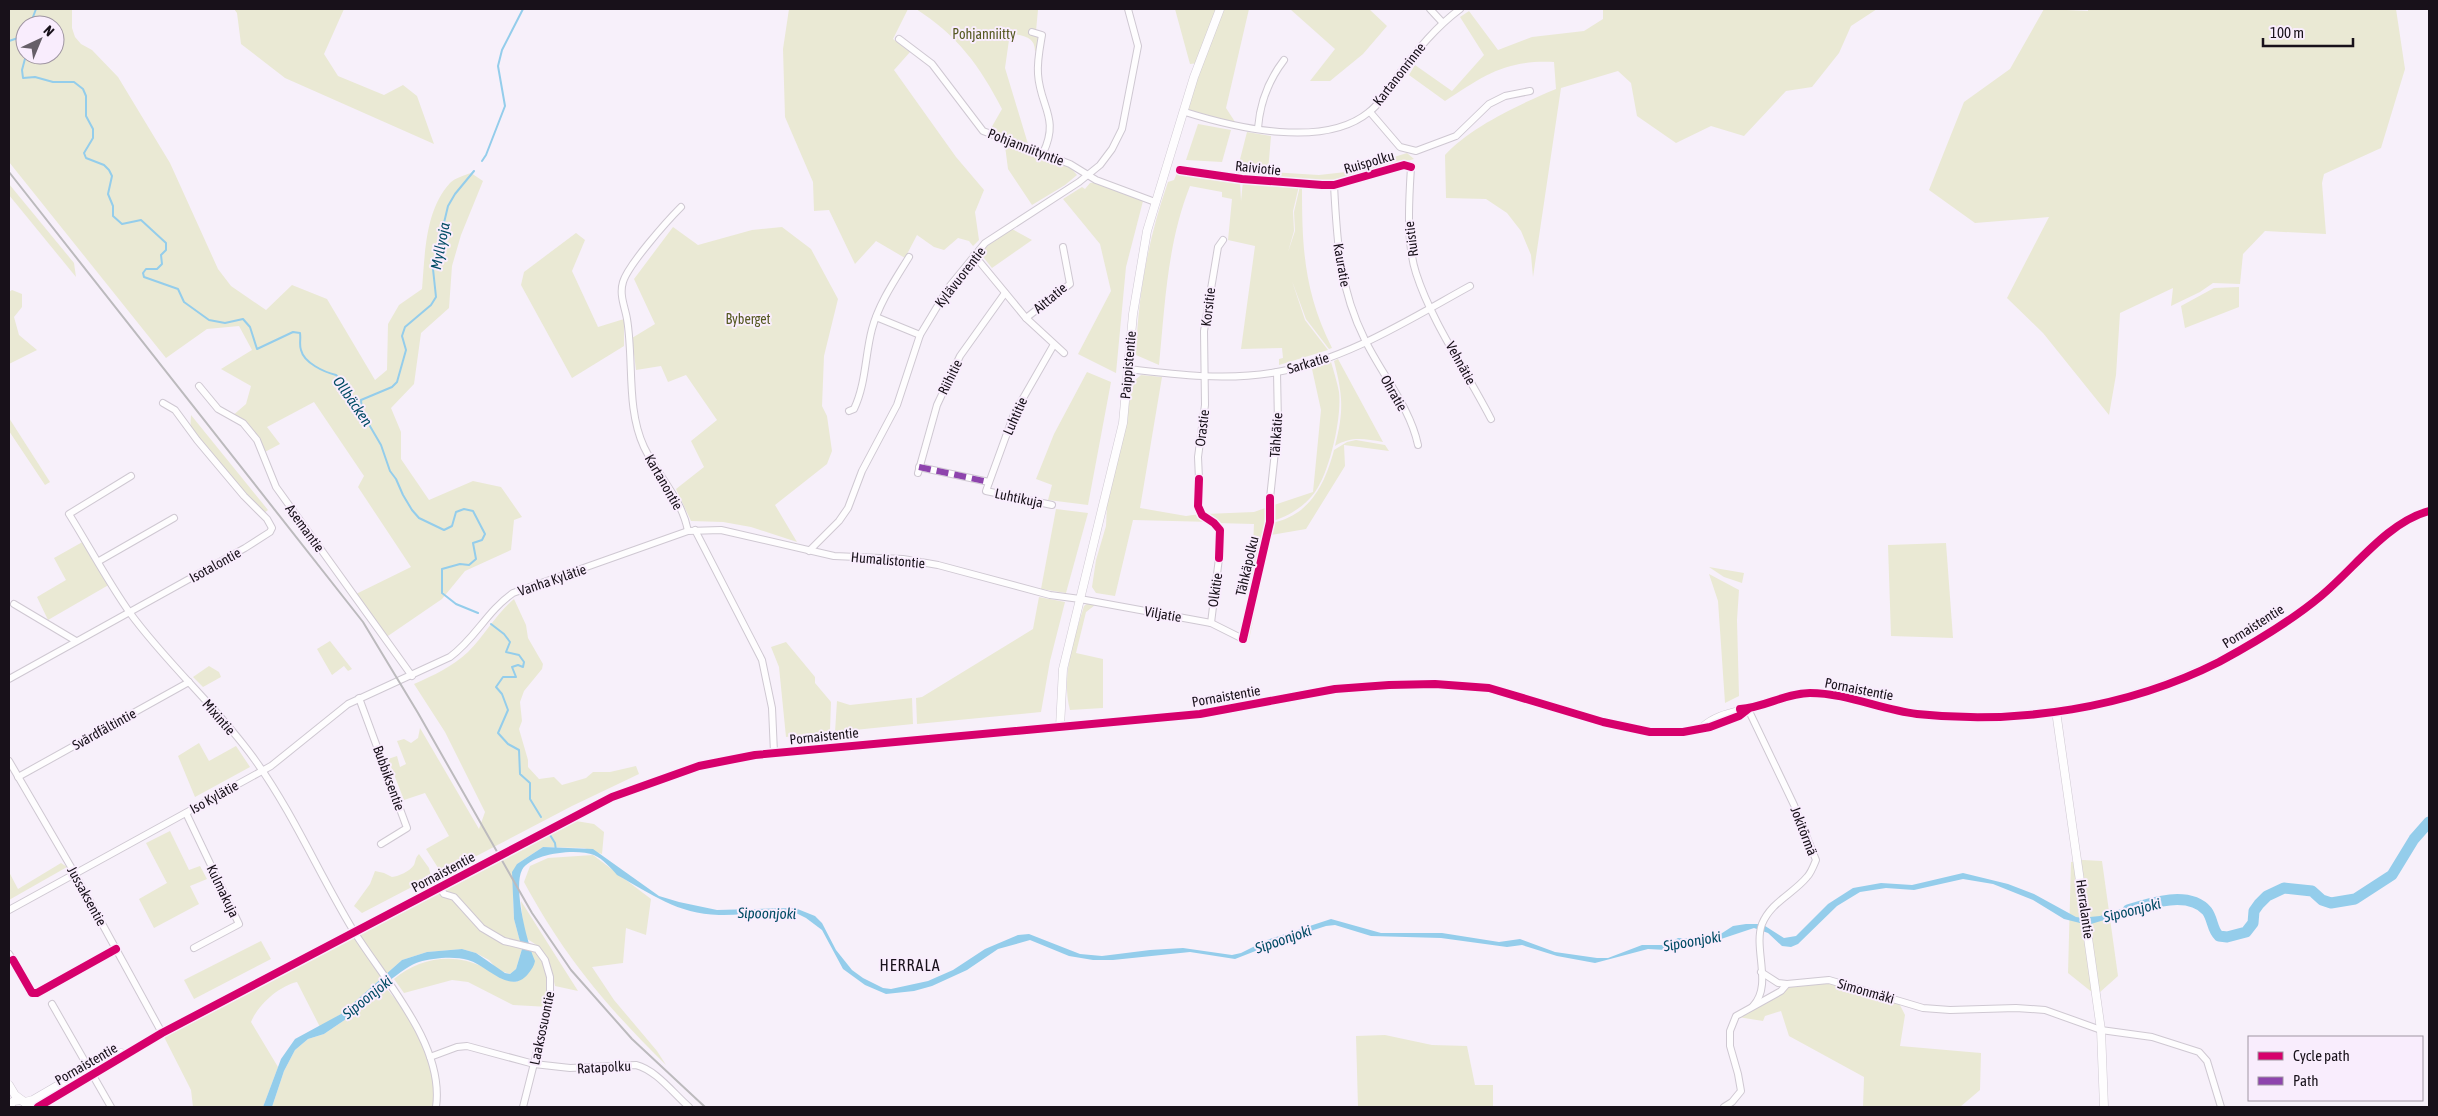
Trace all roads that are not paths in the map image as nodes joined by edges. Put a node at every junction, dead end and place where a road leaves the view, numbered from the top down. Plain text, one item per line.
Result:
1 (1128, 9) edge
2 (1220, 9) edge
3 (1430, 9) edge
4 (1460, 9) edge
5 (1442, 22) junction
6 (1032, 32) dead end
7 (899, 39) dead end
8 (1284, 60) dead end
9 (1530, 91) dead end
10 (1185, 112) junction
11 (1370, 112) junction
12 (1258, 128) junction
13 (1044, 153) junction
14 (1411, 167) dead end
15 (1088, 174) junction
16 (1334, 185) dead end
17 (1155, 202) junction
18 (682, 207) dead end
19 (1223, 240) dead end
20 (1063, 247) dead end
21 (974, 255) junction
22 (909, 257) dead end
23 (1470, 286) dead end
24 (1005, 293) junction
25 (1430, 308) junction
26 (876, 317) junction
27 (1026, 318) junction
28 (920, 335) junction
29 (1366, 342) junction
30 (1053, 346) junction
31 (1064, 353) dead end
32 (1129, 370) junction
33 (1277, 372) junction
34 (1205, 377) junction
35 (198, 386) dead end
36 (163, 403) dead end
37 (849, 411) dead end
38 (1491, 418) dead end
39 (1418, 445) dead end
40 (131, 476) dead end
41 (1198, 479) dead end
42 (989, 482) junction
43 (986, 491) joint
44 (1270, 498) dead end
45 (1052, 505) dead end
46 (2429, 511) edge
47 (174, 518) dead end
48 (695, 530) junction
49 (688, 531) junction
50 (809, 551) junction
51 (1219, 558) dead end
52 (99, 561) junction
53 (1080, 599) junction
54 (14, 604) dead end
55 (130, 613) junction
56 (1211, 622) junction
57 (1243, 639) dead end
58 (76, 641) junction
59 (412, 676) junction
60 (9, 679) edge
61 (189, 682) junction
62 (359, 698) junction
63 (1748, 709) junction
64 (2056, 711) junction
65 (1060, 727) junction
66 (774, 753) junction
67 (9, 761) edge
68 (263, 771) junction
69 (18, 777) junction
70 (186, 813) junction
71 (381, 844) dead end
72 (75, 874) junction
73 (440, 888) junction
74 (9, 910) edge
75 (354, 931) junction
76 (194, 948) dead end
77 (1762, 972) junction
78 (1787, 984) junction
79 (52, 1004) dead end
80 (1750, 1008) junction
81 (2101, 1030) junction
82 (162, 1033) junction
83 (430, 1057) junction
84 (534, 1064) junction
85 (90, 1071) junction
86 (9, 1085) edge
87 (26, 1103) edge
88 (9, 1106) edge
89 (38, 1107) edge
90 (111, 1107) edge
91 (436, 1107) edge
92 (523, 1107) edge
93 (688, 1107) edge
94 (1724, 1107) edge
95 (2104, 1107) edge
96 (2221, 1107) edge

1 - 15 street, Kylävuorentie
2 - 10 street, Paippistentie
3 - 5 street
4 - 5 street, Kartanonrinne
5 - 11 street, Kartanonrinne
6 - 13 street
7 - 13 street, Pohjanniityntie
8 - 12 street
9 - 11 street
10 - 12 street, Kartanonrinne
10 - 17 street, Paippistentie
11 - 12 street, Kartanonrinne
13 - 15 street, Pohjanniityntie
14 - 25 street, Ruistie
15 - 17 street, Pohjanniityntie
15 - 21 street, Kylävuorentie
16 - 29 street, Kauratie
17 - 32 street, Paippistentie
18 - 49 street, Kartanontie
19 - 34 street, Korsitie
20 - 27 street, Aittatie
21 - 24 street
21 - 28 street, Kylävuorentie
22 - 26 street
23 - 25 street, Sarkatie
24 - 27 street
24 - 42 street, Riihitie
25 - 29 street, Sarkatie
25 - 38 street, Vehnätie
26 - 28 street
26 - 37 street
27 - 30 street
28 - 50 street, Kylävuorentie
29 - 33 street, Sarkatie
29 - 39 street, Ohratie
30 - 31 street
30 - 42 street, Luhtitie
32 - 34 street, Sarkatie
32 - 53 street, Paippistentie
33 - 34 street, Sarkatie
33 - 44 street, Tähkätie
34 - 41 street, Orastie
35 - 59 street, Asemantie
36 - 55 street, Isotalontie
40 - 52 street, Mixintie
42 - 43 street, Luhtitie
43 - 45 street, Luhtikuja
46 - 64 street, Pornaistentie
47 - 52 street
48 - 49 street
48 - 50 street, Humalistontie
48 - 66 street
49 - 59 street, Vanha Kylätie
50 - 53 street, Humalistontie
51 - 56 street, Olkitie
52 - 55 street, Mixintie
53 - 56 street, Viljatie
53 - 65 street, Paippistentie
54 - 58 street
55 - 58 street, Isotalontie
55 - 61 street, Mixintie
56 - 57 street, Viljatie
58 - 60 street, Isotalontie
59 - 62 street, Iso Kylätie
61 - 68 street, Mixintie
61 - 69 street, Svärdfältintie
62 - 68 street, Iso Kylätie
62 - 71 street, Bubbiksentie
63 - 64 street, Pornaistentie
63 - 65 street, Pornaistentie
63 - 77 street, Jokitörmä
64 - 81 street, Herralantie
65 - 66 street, Pornaistentie
66 - 73 street, Pornaistentie
67 - 69 street, Jussaksentie
68 - 70 street, Iso Kylätie
68 - 75 street, Mixintie
69 - 72 street, Jussaksentie
70 - 72 street, Iso Kylätie
70 - 76 street, Kulmakuja
72 - 74 street, Iso Kylätie
72 - 82 street, Jussaksentie
73 - 75 street, Pornaistentie
73 - 84 street, Laaksosuontie
75 - 82 street, Pornaistentie
75 - 83 street, Mixintie
77 - 78 street
77 - 80 street, Jokitörmä
78 - 80 street
78 - 81 street, Simonmäki
79 - 85 street
80 - 94 street
81 - 95 street, Herralantie
81 - 96 street, Simonmäki
82 - 85 street, Pornaistentie
83 - 84 street, Ratapolku
83 - 91 street, Mixintie
84 - 92 street, Laaksosuontie
84 - 93 street, Ratapolku
85 - 87 street, Pornaistentie
85 - 89 street, Pornaistentie
85 - 90 street
86 - 87 street
87 - 88 street, Pornaistentie

